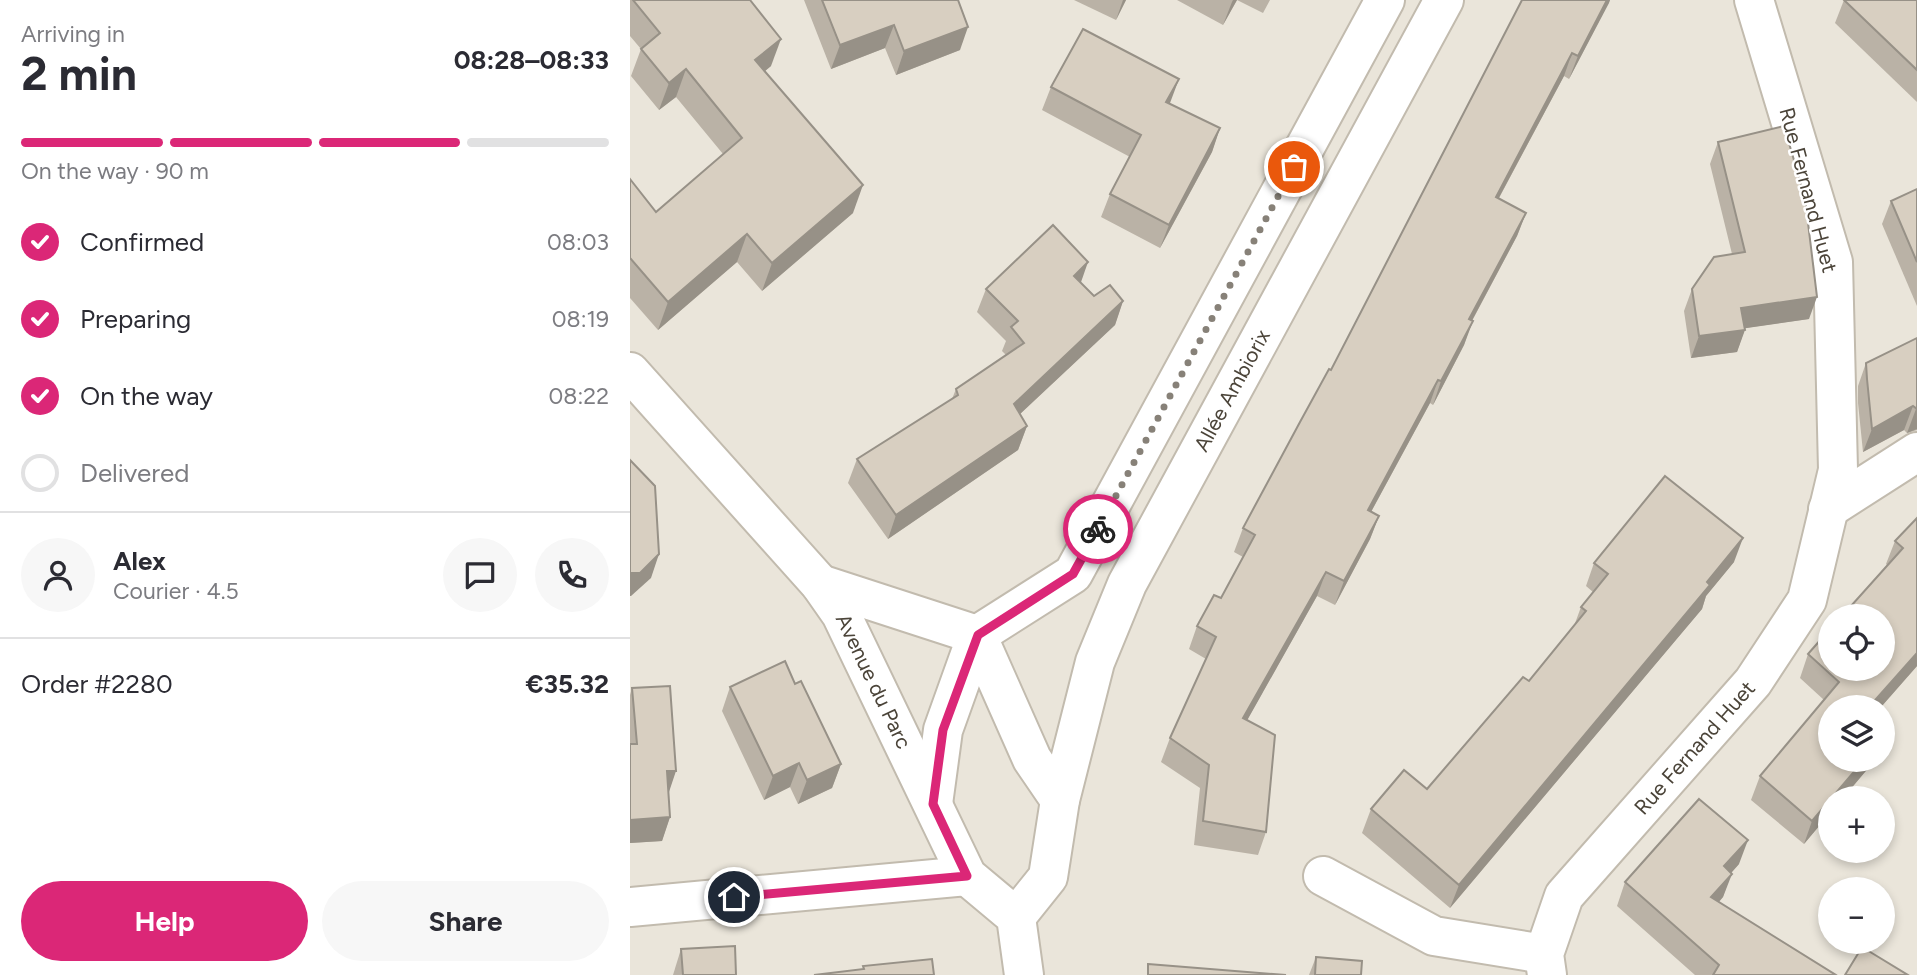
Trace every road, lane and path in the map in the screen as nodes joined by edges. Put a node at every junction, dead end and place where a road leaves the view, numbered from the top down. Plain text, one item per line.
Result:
1 (1385, 0) edge
2 (1444, 0) edge
3 (1754, 0) edge
4 (630, 372) edge
5 (1917, 452) edge
6 (1828, 509) junction
7 (820, 584) junction
8 (978, 635) junction
9 (1060, 800) junction
10 (933, 804) junction
11 (967, 876) junction
12 (1323, 876) dead end
13 (630, 907) edge
14 (1016, 917) junction
15 (1546, 964) edge
16 (1024, 975) edge

1 - 8 street
2 - 9 street, Allée Ambiorix
3 - 6 street, Rue Fernand Huet
4 - 7 street, Avenue du Parc
5 - 6 street
6 - 15 street, Rue Fernand Huet
7 - 8 street, Avenue du Parc
7 - 10 street, Avenue du Parc
8 - 9 street
8 - 10 street
9 - 14 street
10 - 11 street, Avenue du Parc
11 - 13 street
11 - 14 street, Avenue du Parc
12 - 15 street
14 - 16 street

